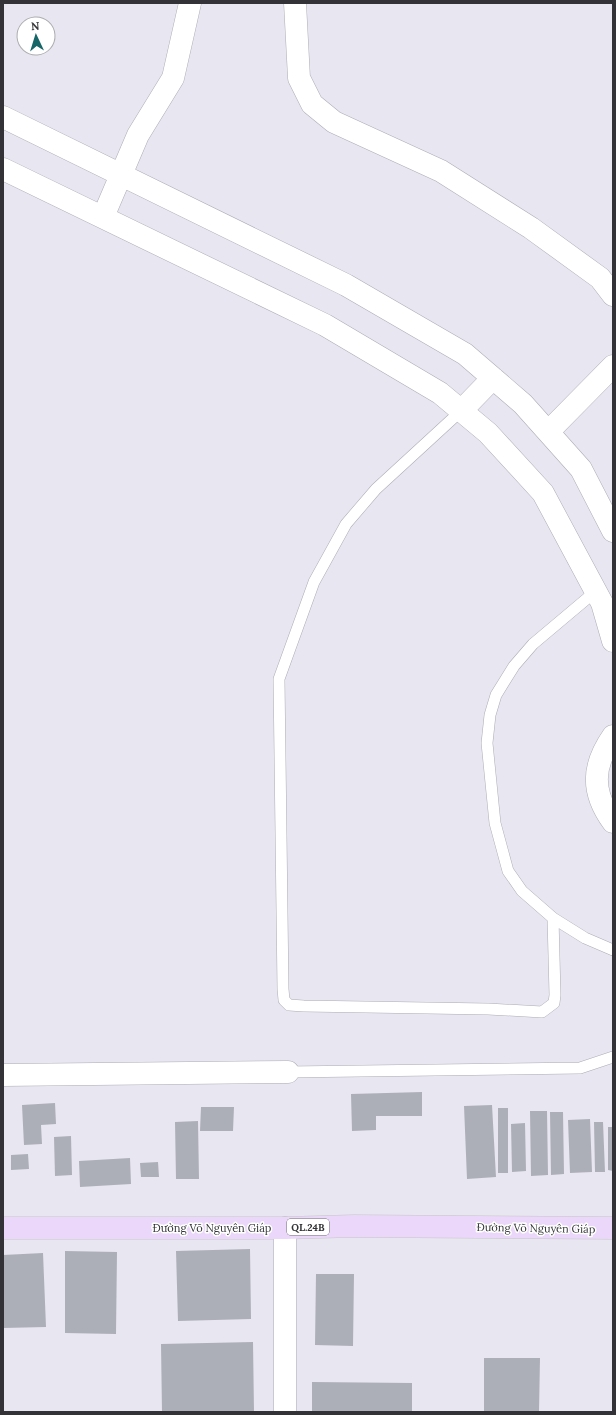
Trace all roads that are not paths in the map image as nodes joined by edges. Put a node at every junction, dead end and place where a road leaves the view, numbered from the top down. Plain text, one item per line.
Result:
1 (190, 3) edge
2 (295, 3) edge
3 (3, 117) edge
4 (3, 168) edge
5 (121, 176) junction
6 (103, 218) junction
7 (613, 295) edge
8 (613, 366) edge
9 (493, 378) junction
10 (462, 410) junction
11 (548, 432) junction
12 (613, 531) edge
13 (596, 591) junction
14 (613, 641) edge
15 (613, 736) edge
16 (613, 822) edge
17 (553, 918) junction
18 (613, 950) edge
19 (613, 1057) edge
20 (288, 1072) joint
21 (3, 1076) edge
22 (3, 1228) edge
23 (285, 1228) junction
24 (613, 1228) edge
25 (285, 1412) edge

1 - 5 street
2 - 7 street
3 - 5 street
4 - 6 street
5 - 6 street
5 - 9 street
6 - 10 street
8 - 11 street
9 - 10 street
9 - 11 street
10 - 13 street
10 - 17 lane
11 - 12 street
13 - 14 street
13 - 17 lane
15 - 16 street
17 - 18 lane
19 - 20 lane
20 - 21 street
22 - 23 main road, Đường Võ Nguyên Giáp / QL.24B
23 - 24 main road, Đường Võ Nguyên Giáp / QL.24B
23 - 25 street

